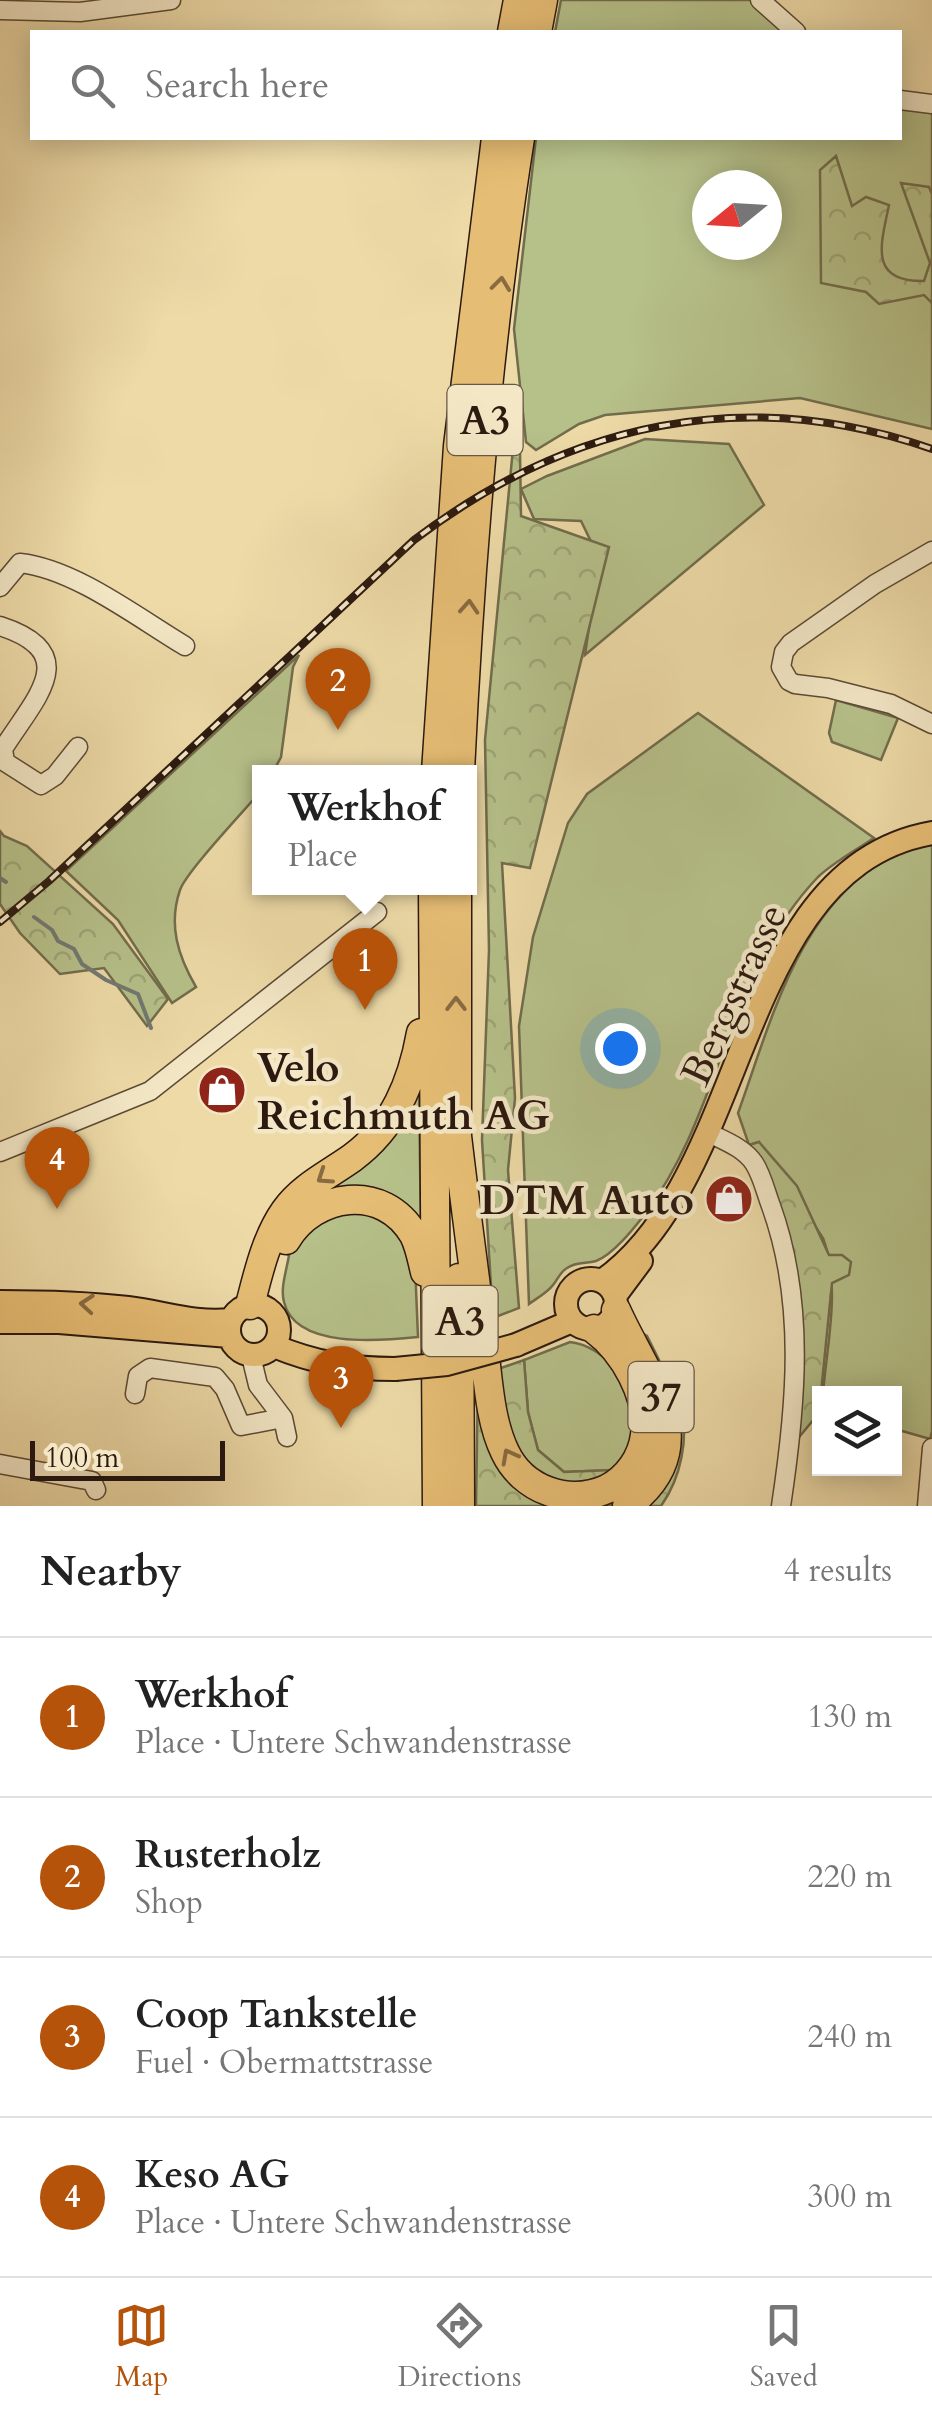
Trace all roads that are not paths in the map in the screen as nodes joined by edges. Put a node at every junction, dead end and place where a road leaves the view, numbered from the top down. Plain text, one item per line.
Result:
1 (171, 0) edge
2 (518, 0) edge
3 (543, 0) edge
4 (760, 0) edge
5 (0, 10) edge
6 (512, 30) edge
7 (537, 30) edge
8 (794, 30) edge
9 (902, 100) edge
10 (932, 104) edge
11 (496, 140) edge
12 (520, 140) edge
13 (932, 551) edge
14 (0, 588) edge
15 (0, 626) edge
16 (185, 646) dead end
17 (932, 724) edge
18 (78, 746) dead end
19 (436, 765) edge
20 (460, 765) edge
21 (932, 833) edge
22 (432, 895) edge
23 (457, 895) edge
24 (377, 912) dead end
25 (432, 977) junction
26 (710, 1133) junction
27 (457, 1136) junction
28 (0, 1152) edge
29 (0, 1302) edge
30 (594, 1307) junction
31 (0, 1322) edge
32 (255, 1325) junction
33 (436, 1329) junction
34 (251, 1356) joint
35 (135, 1394) dead end
36 (932, 1448) edge
37 (0, 1464) edge
38 (96, 1490) dead end
39 (437, 1506) edge
40 (460, 1506) edge
41 (627, 1506) edge
42 (781, 1506) edge
43 (927, 1506) edge

1 - 5 street
2 - 6 highway
3 - 7 highway
4 - 8 street
9 - 10 street
11 - 19 highway, A3
20 -> 12 highway, A3
13 - 17 street
14 - 16 street
15 - 18 street
21 - 26 main road, Bergstrasse
22 - 25 highway, A3
27 -> 23 highway, A3
24 - 28 street
25 -> 32 highway
25 - 33 highway, A3
26 - 30 main road, Bergstrasse
26 - 42 street
30 -> 27 highway
27 - 40 highway, A3
32 -> 29 main road, Bergstrasse
30 - 32 main road, Bergstrasse, bridge
30 - 41 highway, 37
31 - 32 main road, Bergstrasse
32 - 33 highway
32 - 34 main road
33 - 39 highway, A3
34 - 35 street
36 - 43 street
37 - 38 street

